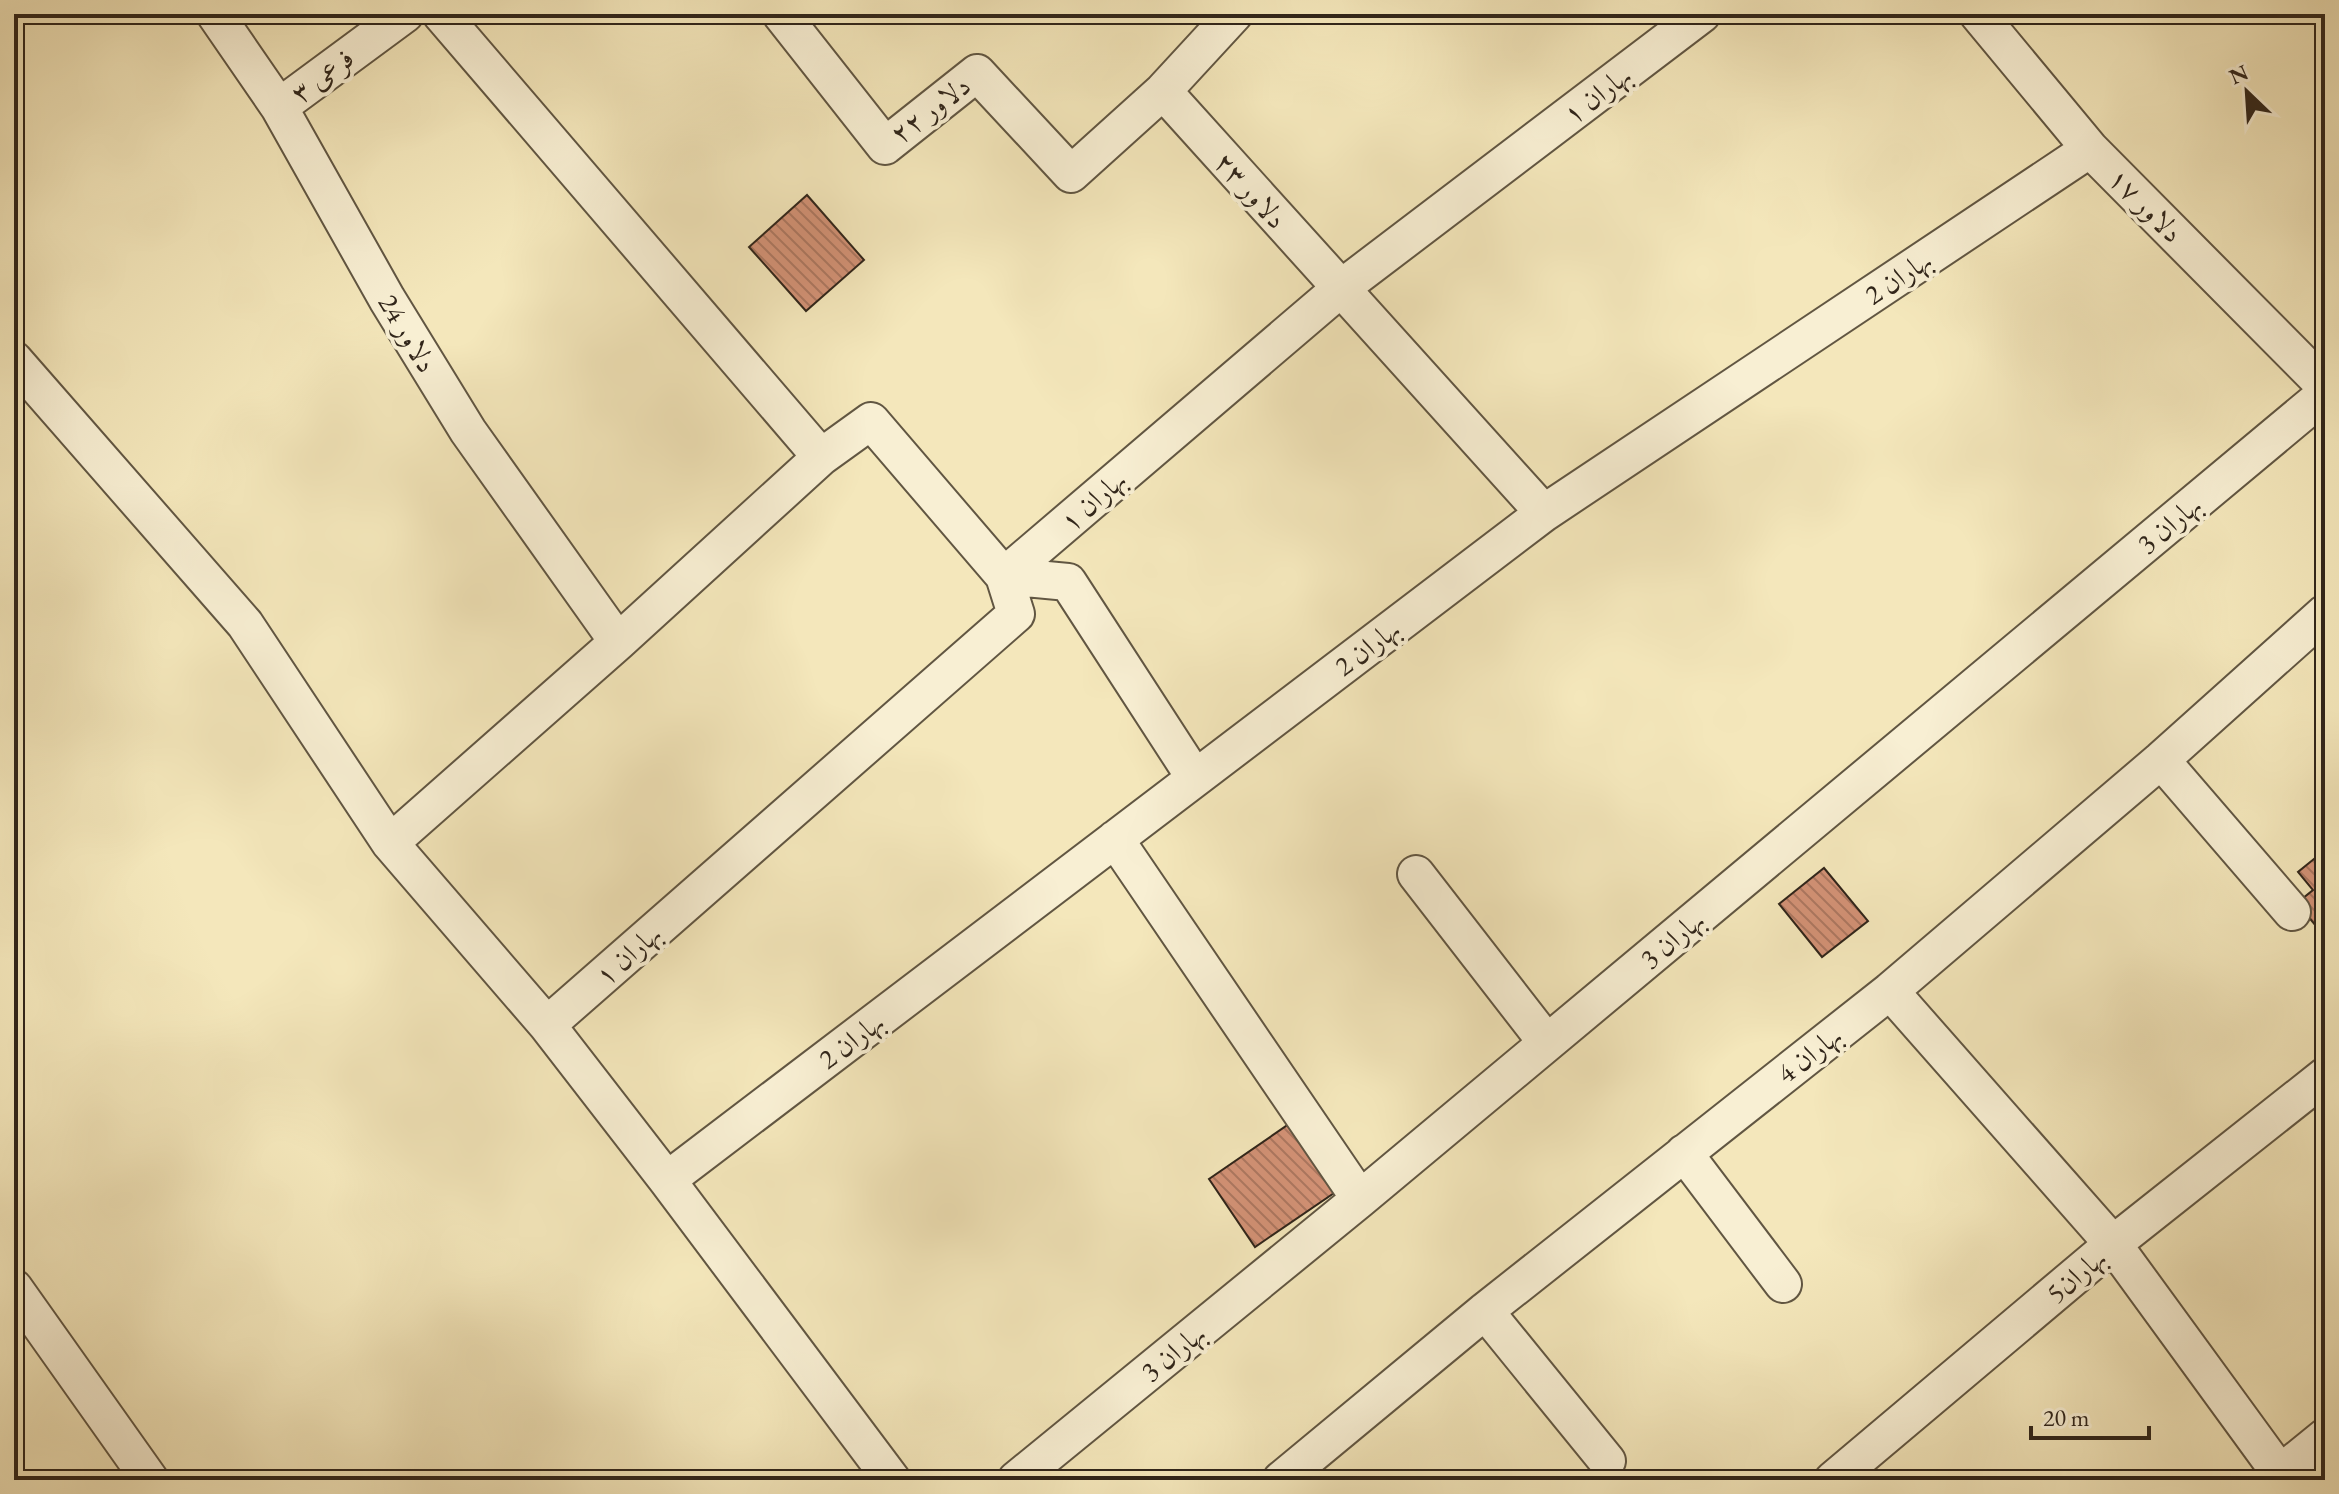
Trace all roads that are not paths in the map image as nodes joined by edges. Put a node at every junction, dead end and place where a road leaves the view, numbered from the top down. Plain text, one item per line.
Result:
1 (215, 14) edge
2 (405, 14) edge
3 (441, 14) edge
4 (781, 14) edge
5 (1234, 14) edge
6 (1702, 14) edge
7 (1978, 14) edge
8 (1163, 91) junction
9 (279, 107) junction
10 (2090, 149) junction
11 (1340, 289) junction
12 (14, 360) edge
13 (2325, 386) edge
14 (2325, 394) edge
15 (821, 457) junction
16 (1544, 513) junction
17 (1004, 576) junction
18 (2325, 613) edge
19 (618, 642) junction
20 (2161, 760) junction
21 (1195, 778) junction
22 (1115, 839) junction
23 (390, 843) junction
24 (1416, 874) dead end
25 (2292, 912) dead end
26 (1890, 991) junction
27 (547, 1025) junction
28 (1547, 1043) junction
29 (2325, 1076) edge
30 (1684, 1153) junction
31 (667, 1180) junction
32 (1360, 1199) junction
33 (2113, 1244) junction
34 (1783, 1284) dead end
35 (14, 1288) edge
36 (1485, 1311) junction
37 (2325, 1437) edge
38 (1607, 1461) dead end
39 (2279, 1478) edge
40 (150, 1480) edge
41 (892, 1480) edge
42 (1016, 1480) edge
43 (1281, 1480) edge
44 (1833, 1480) edge

1 - 9 street, دلاور 24
2 - 9 street, فرعی ۳
3 - 15 street
4 - 8 street, دلاور ۲۲
5 - 8 street
6 - 11 street, بهاران ۱
7 - 10 street, دلاور ۱۷
8 - 11 street, دلاور ۲۳
9 - 19 street, دلاور 24
10 - 13 street, دلاور ۱۷
10 - 16 street, بهاران 2
11 - 16 street, دلاور ۲۳
11 - 17 street, بهاران ۱
12 - 23 street
14 - 28 street, بهاران 3
15 - 17 street
15 - 19 street
16 - 21 street, بهاران 2
17 - 21 street
17 - 27 street, بهاران ۱
18 - 20 street, بهاران 4
19 - 23 street
20 - 25 street
20 - 26 street, بهاران 4
21 - 22 street, بهاران 2
22 - 31 street, بهاران 2
22 - 32 street
23 - 27 street
24 - 28 street
26 - 30 street, بهاران 4
26 - 33 street
27 - 31 street
28 - 32 street, بهاران 3
29 - 33 street, بهاران5
30 - 34 street
30 - 36 street, بهاران 4
31 - 41 street
32 - 42 street, بهاران 3
33 - 39 street
33 - 44 street, بهاران5
35 - 40 street
36 - 38 street
36 - 43 street, بهاران 4
37 - 39 street

